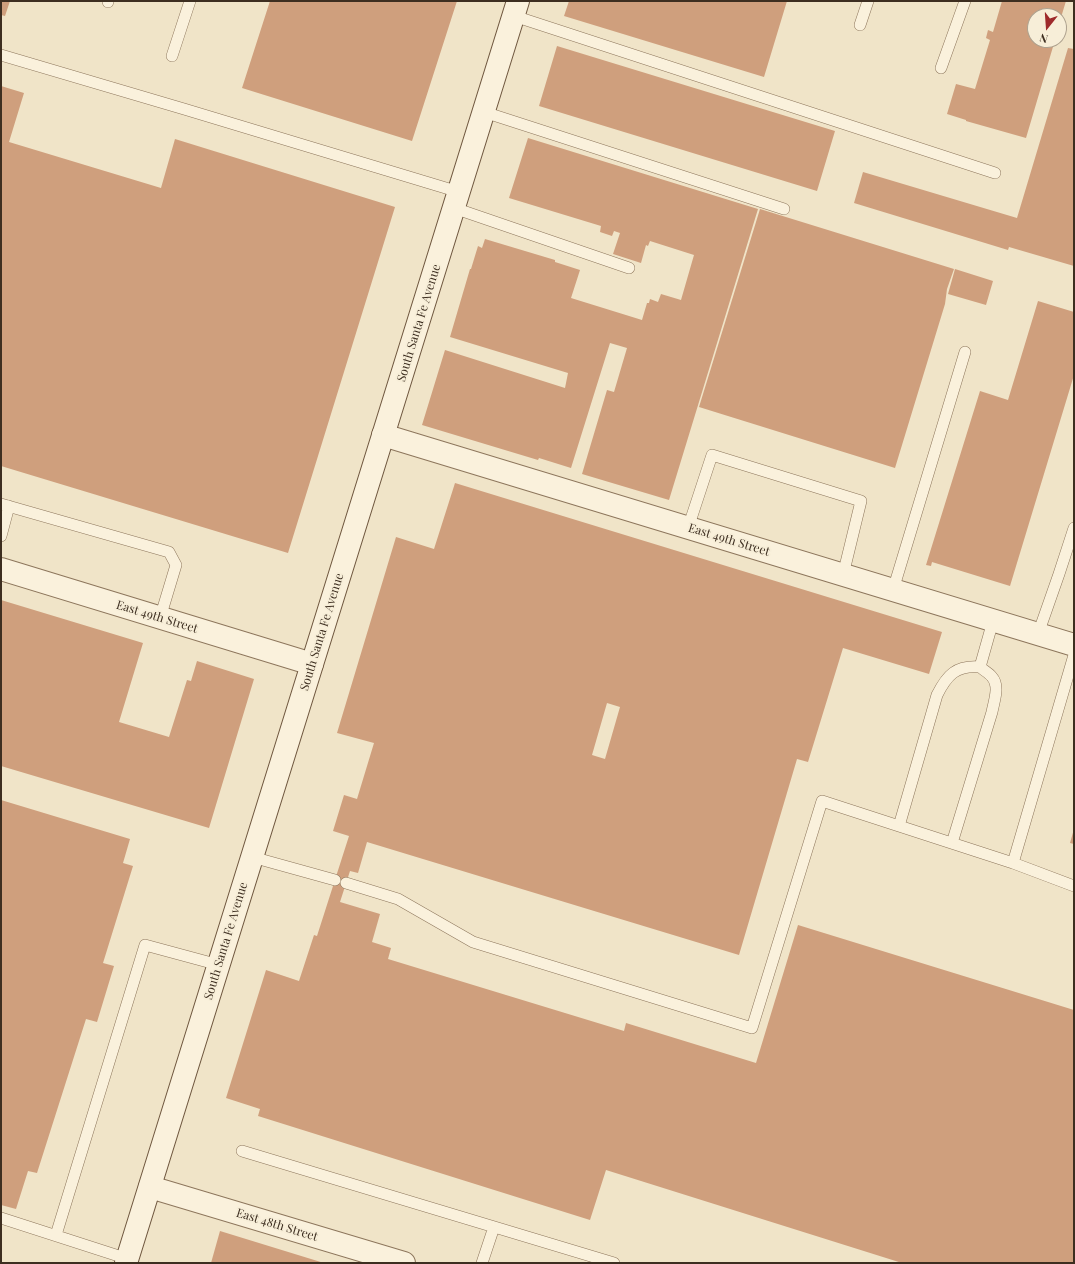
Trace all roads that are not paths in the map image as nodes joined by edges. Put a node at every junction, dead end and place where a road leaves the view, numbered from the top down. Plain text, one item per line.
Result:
1 (190, 1) edge
2 (868, 1) edge
3 (965, 1) edge
4 (516, 9) edge
5 (860, 25) dead end
6 (1, 55) edge
7 (172, 56) dead end
8 (941, 68) dead end
9 (484, 112) junction
10 (995, 174) dead end
11 (457, 200) junction
12 (784, 209) dead end
13 (630, 268) dead end
14 (965, 352) dead end
15 (383, 435) junction
16 (5, 505) edge
17 (688, 528) junction
18 (1074, 528) edge
19 (1, 536) edge
20 (1, 569) edge
21 (843, 575) junction
22 (893, 590) junction
23 (160, 618) junction
24 (993, 621) junction
25 (1038, 634) junction
26 (1074, 645) edge
27 (1074, 655) edge
28 (312, 664) junction
29 (980, 667) junction
30 (899, 826) junction
31 (952, 843) junction
32 (252, 857) junction
33 (1012, 863) junction
34 (335, 880) dead end
35 (346, 883) dead end
36 (1074, 886) edge
37 (219, 965) junction
38 (242, 1152) dead end
39 (150, 1187) junction
40 (1, 1218) edge
41 (494, 1227) junction
42 (56, 1235) junction
43 (127, 1261) edge
44 (404, 1263) edge
45 (482, 1263) edge
46 (614, 1263) edge

1 - 7 lane
2 - 5 lane
3 - 8 lane
4 - 9 street, South Santa Fe Avenue
4 - 10 lane
6 - 11 lane
9 - 11 street, South Santa Fe Avenue
9 - 12 lane
11 - 13 lane
11 - 15 street, South Santa Fe Avenue
14 - 22 lane
15 - 17 street, East 49th Street
15 - 28 street, South Santa Fe Avenue
16 - 19 lane
16 - 23 lane
17 - 21 street, East 49th Street
17 - 21 lane
18 - 25 lane
20 - 23 street, East 49th Street
21 - 22 street, East 49th Street
22 - 24 street, East 49th Street
23 - 28 street, East 49th Street
24 - 25 street, East 49th Street
24 - 29 lane
25 - 26 street, East 49th Street
27 - 33 lane
28 - 32 street, South Santa Fe Avenue
29 - 30 lane
29 - 31 lane
30 - 31 lane
30 - 35 lane
31 - 33 lane
32 - 34 lane
32 - 37 street, South Santa Fe Avenue
33 - 36 lane
37 - 39 street, South Santa Fe Avenue
37 - 42 lane
38 - 41 lane
39 - 43 street, South Santa Fe Avenue
39 - 44 street, East 48th Street
40 - 42 lane
41 - 45 lane
41 - 46 lane
42 - 43 lane

